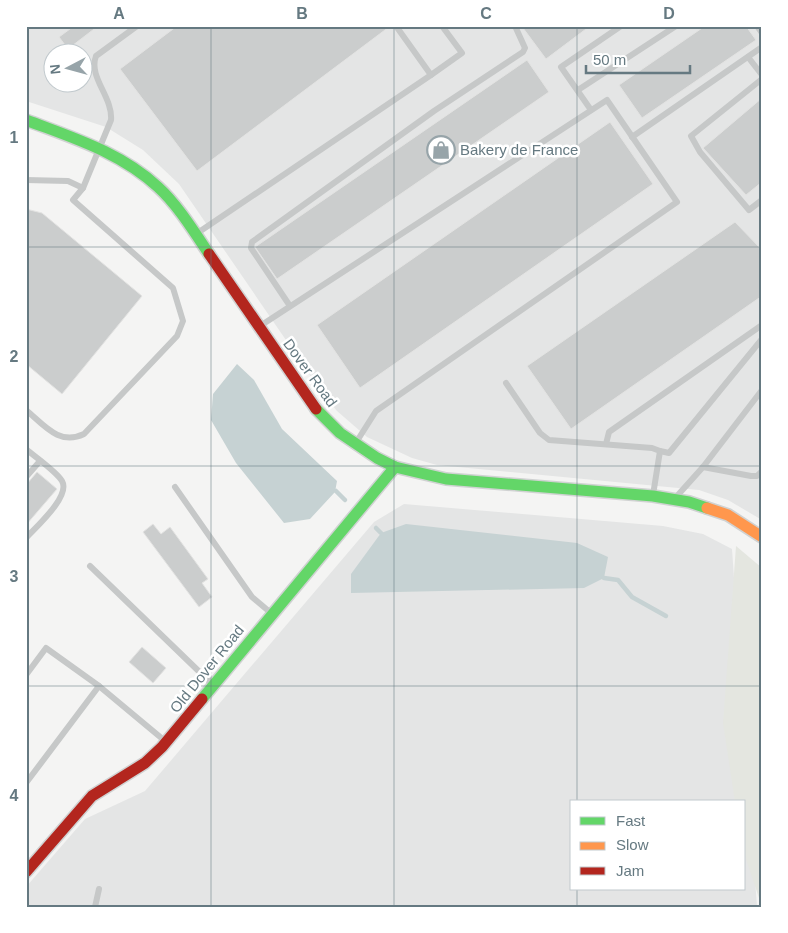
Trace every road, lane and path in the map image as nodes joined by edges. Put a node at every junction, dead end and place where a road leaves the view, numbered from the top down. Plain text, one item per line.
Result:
1 (138, 26) edge
2 (396, 26) edge
3 (442, 26) edge
4 (515, 26) edge
5 (621, 26) edge
6 (676, 26) edge
7 (757, 26) edge
8 (762, 34) edge
9 (762, 47) edge
10 (748, 56) junction
11 (431, 75) junction
12 (762, 77) edge
13 (578, 90) junction
14 (590, 110) junction
15 (26, 120) edge
16 (632, 137) junction
17 (101, 149) junction
18 (26, 180) edge
19 (83, 188) junction
20 (762, 200) edge
21 (196, 234) junction
22 (290, 306) junction
23 (762, 325) edge
24 (259, 327) junction
25 (762, 339) edge
26 (506, 383) dead end
27 (762, 390) edge
28 (26, 410) edge
29 (606, 444) junction
30 (354, 445) junction
31 (26, 449) edge
32 (660, 451) junction
33 (40, 461) junction
34 (395, 467) junction
35 (703, 467) junction
36 (762, 471) edge
37 (26, 477) edge
38 (175, 487) dead end
39 (653, 496) junction
40 (675, 500) junction
41 (762, 537) edge
42 (26, 538) edge
43 (90, 566) dead end
44 (272, 614) junction
45 (26, 675) edge
46 (213, 685) junction
47 (99, 686) junction
48 (166, 742) junction
49 (26, 783) edge
50 (27, 870) edge
51 (100, 889) dead end
52 (95, 907) edge

1 - 17 lane
2 - 11 lane
3 - 11 lane
4 - 22 lane
5 - 13 lane
6 - 13 lane
7 - 8 lane
9 - 10 lane
10 - 12 lane
10 - 16 lane
11 - 21 lane
12 - 20 lane
13 - 14 lane
14 - 16 lane
14 - 22 lane
15 - 17 street, Dover Road
16 - 30 lane
17 - 19 lane
17 - 21 street, Dover Road
18 - 19 lane
19 - 28 lane
21 - 24 street, Dover Road
22 - 24 lane
23 - 29 lane
24 - 30 street, Dover Road
25 - 32 lane
26 - 29 lane
27 - 35 lane
29 - 32 lane
30 - 34 street, Dover Road
31 - 33 lane
32 - 39 lane
33 - 37 lane
33 - 42 lane
34 - 39 street, Dover Road
34 - 44 street, Old Dover Road
35 - 36 lane
35 - 40 lane
38 - 44 lane
39 - 40 street, Dover Road
40 - 41 street, Dover Road
43 - 46 lane
44 - 46 street, Old Dover Road
45 - 47 lane
46 - 48 street, Old Dover Road
47 - 48 lane
47 - 49 lane
48 - 50 street, Old Dover Road
51 - 52 lane

